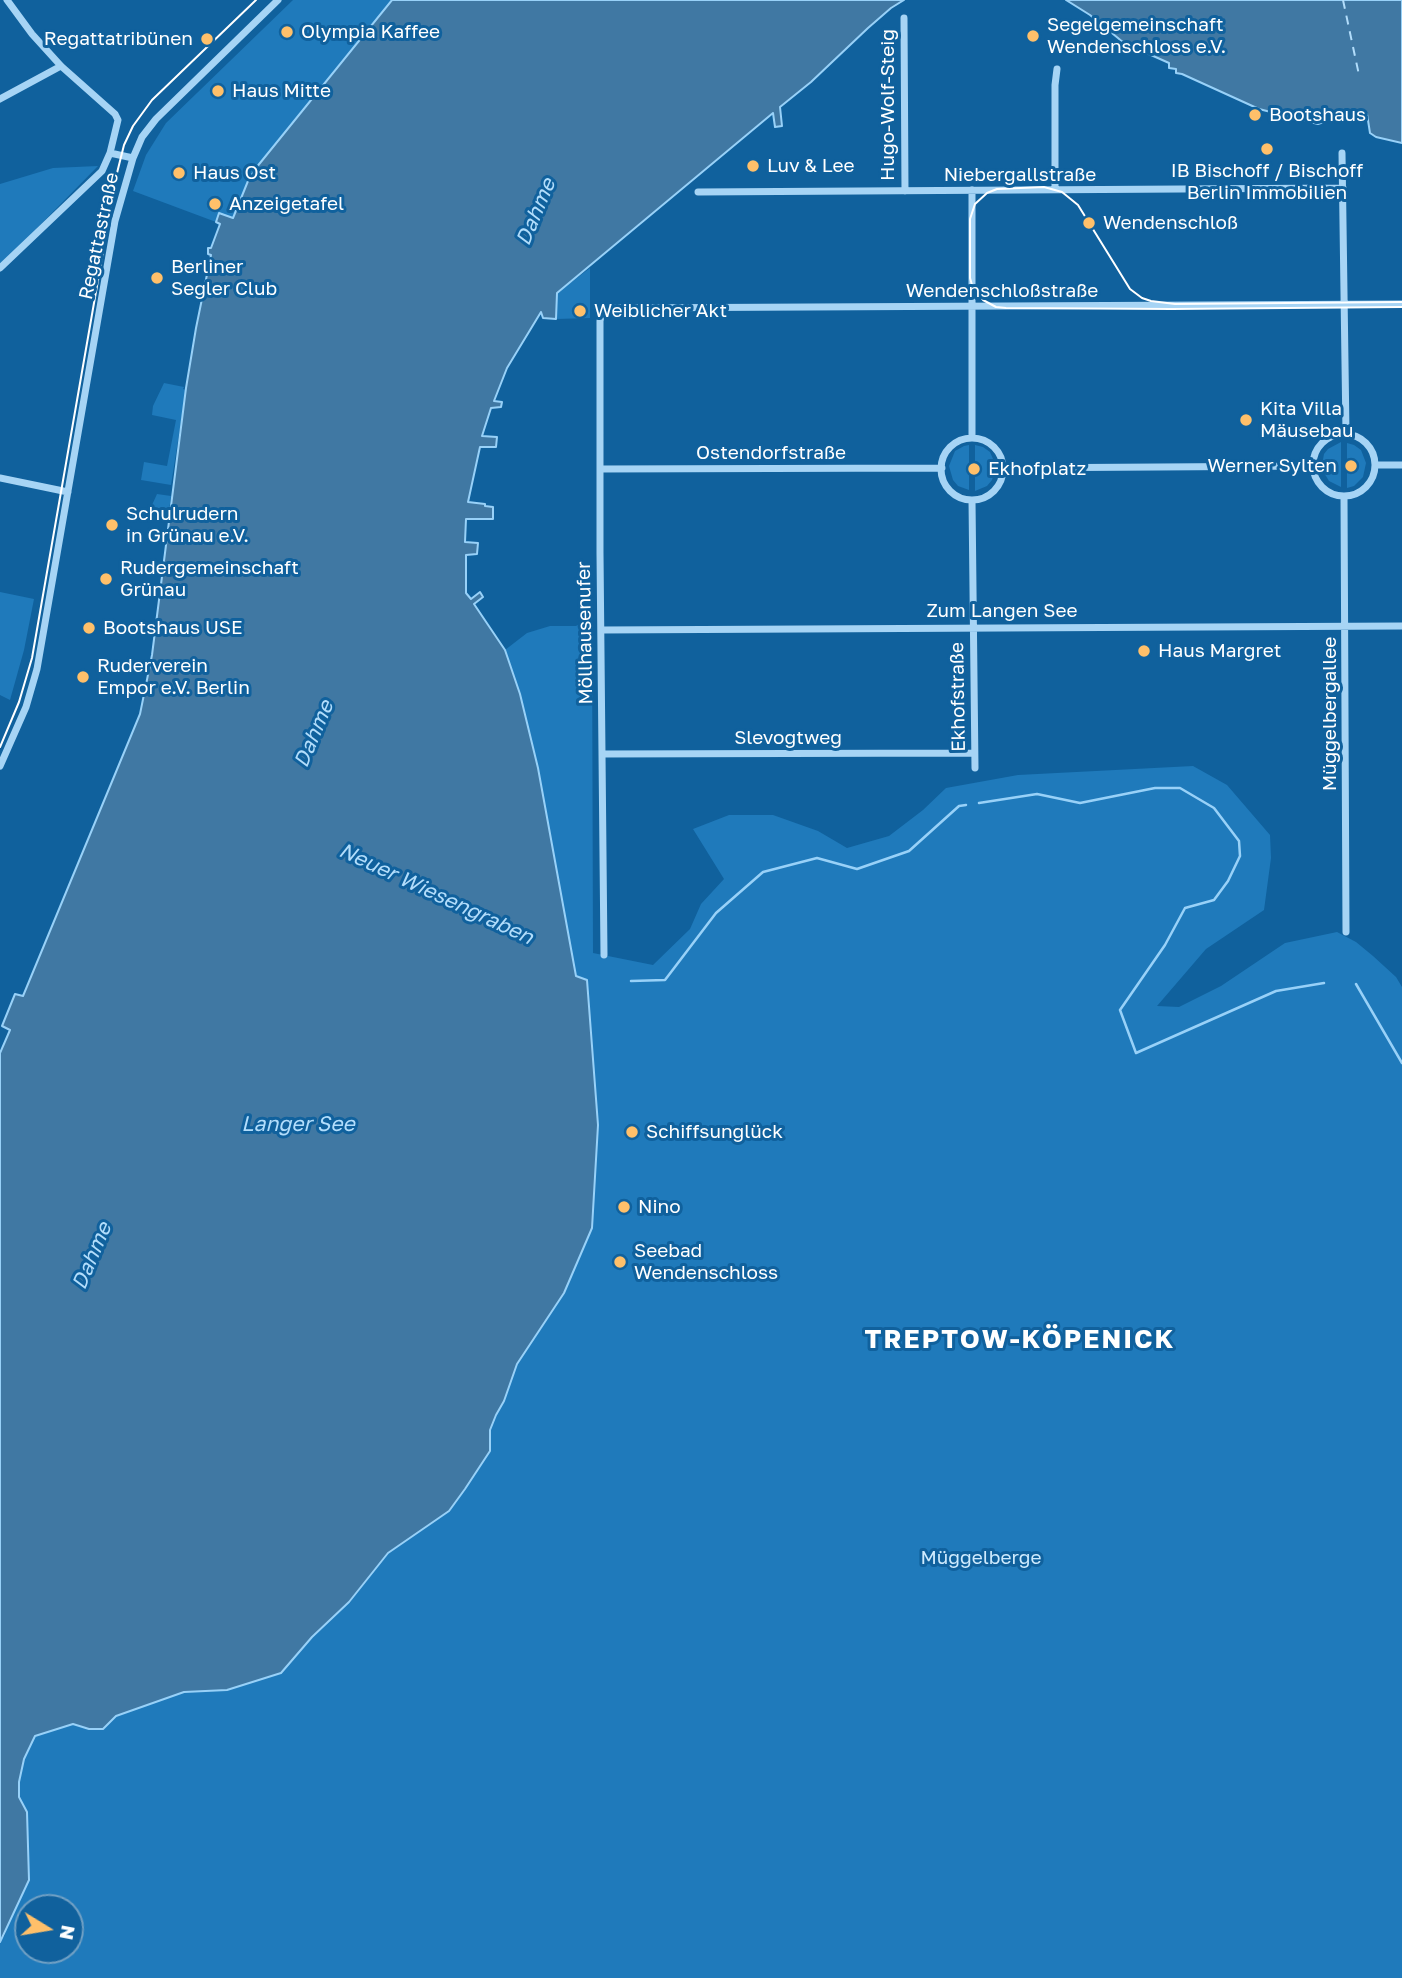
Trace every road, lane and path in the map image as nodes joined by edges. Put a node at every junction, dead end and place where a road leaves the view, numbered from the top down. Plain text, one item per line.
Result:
1 (8, 0) edge
2 (278, 0) edge
3 (904, 18) dead end
4 (61, 66) junction
5 (1057, 69) dead end
6 (0, 99) edge
7 (110, 153) junction
8 (1342, 153) dead end
9 (132, 158) junction
10 (1343, 188) junction
11 (972, 190) junction
12 (1055, 190) junction
13 (905, 191) junction
14 (698, 192) dead end
15 (0, 268) edge
16 (1402, 304) edge
17 (1344, 305) junction
18 (971, 306) junction
19 (602, 311) joint
20 (1346, 433) junction
21 (972, 438) junction
22 (1375, 465) junction
23 (1402, 465) edge
24 (1313, 466) junction
25 (942, 468) junction
26 (1003, 468) junction
27 (600, 469) junction
28 (0, 478) edge
29 (68, 492) junction
30 (1344, 496) junction
31 (971, 500) junction
32 (1345, 626) junction
33 (1402, 626) edge
34 (973, 627) junction
35 (601, 630) junction
36 (974, 753) junction
37 (602, 754) junction
38 (0, 766) edge
39 (975, 768) dead end
40 (1346, 932) dead end
41 (604, 955) dead end

1 - 4 street
2 - 9 street, Regattastraße
3 - 13 street, Hugo-Wolf-Steig
4 - 6 street
4 - 7 street
5 - 12 street
7 - 9 street
7 - 15 street
8 - 10 street
9 - 29 street, Regattastraße
10 - 12 street, Niebergallstraße
10 - 17 street
11 - 12 street, Niebergallstraße
11 - 13 street, Niebergallstraße
11 - 18 street
13 - 14 street, Niebergallstraße
16 - 17 street, Wendenschloßstraße
17 - 18 street, Wendenschloßstraße
17 - 20 street
18 - 19 street, Wendenschloßstraße
18 - 21 street
19 - 27 street, Möllhausenufer
20 - 22 street
20 - 24 street
21 - 25 street
21 - 26 street
22 - 23 street
22 - 30 street
24 - 26 street
24 - 30 street
25 - 27 street, Ostendorfstraße
25 - 31 street
26 - 31 street
27 - 35 street, Möllhausenufer
28 - 29 street
29 - 38 street, Regattastraße
30 - 32 street, Müggelbergallee
31 - 34 street, Ekhofstraße
32 - 33 street, Zum Langen See
32 - 34 street, Zum Langen See
32 - 40 street, Müggelbergallee
34 - 35 street, Zum Langen See
34 - 36 street, Ekhofstraße
35 - 37 street, Möllhausenufer
36 - 37 street, Slevogtweg
36 - 39 street, Ekhofstraße
37 - 41 street, Möllhausenufer

